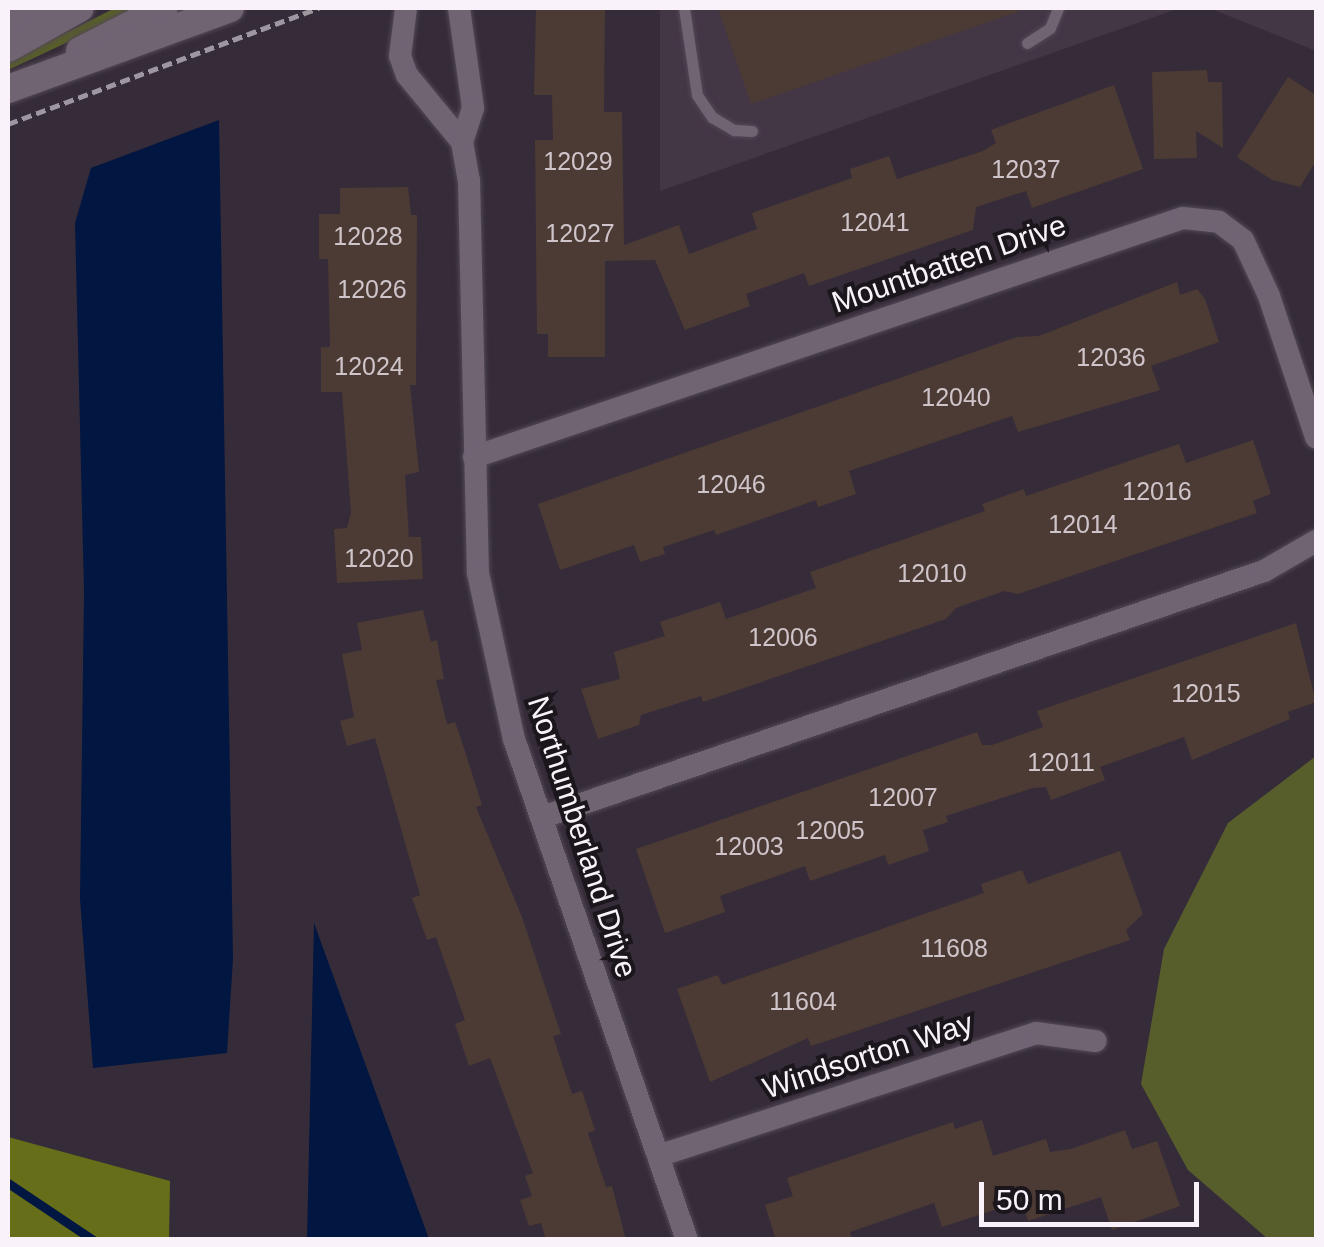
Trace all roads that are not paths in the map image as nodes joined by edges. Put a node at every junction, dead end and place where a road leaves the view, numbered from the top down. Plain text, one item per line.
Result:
1 (61, 8) edge
2 (80, 8) edge
3 (164, 8) edge
4 (230, 8) edge
5 (406, 8) edge
6 (459, 8) edge
7 (684, 8) edge
8 (1058, 8) edge
9 (8, 23) edge
10 (1027, 43) dead end
11 (8, 48) edge
12 (15, 86) edge
13 (752, 131) dead end
14 (462, 142) junction
15 (1316, 437) edge
16 (474, 458) junction
17 (1316, 541) edge
18 (543, 816) junction
19 (1095, 1040) dead end
20 (661, 1155) junction
21 (687, 1240) edge

1 - 9 street
2 - 11 street
3 - 12 street
4 - 12 street
5 - 14 street
6 - 14 street, Northumberland Drive
7 - 13 lane
8 - 10 lane
14 - 16 street, Northumberland Drive
15 - 16 street, Mountbatten Drive
16 - 18 street, Northumberland Drive
17 - 18 street
18 - 20 street, Northumberland Drive
19 - 20 street, Windsorton Way
20 - 21 street, Northumberland Drive

